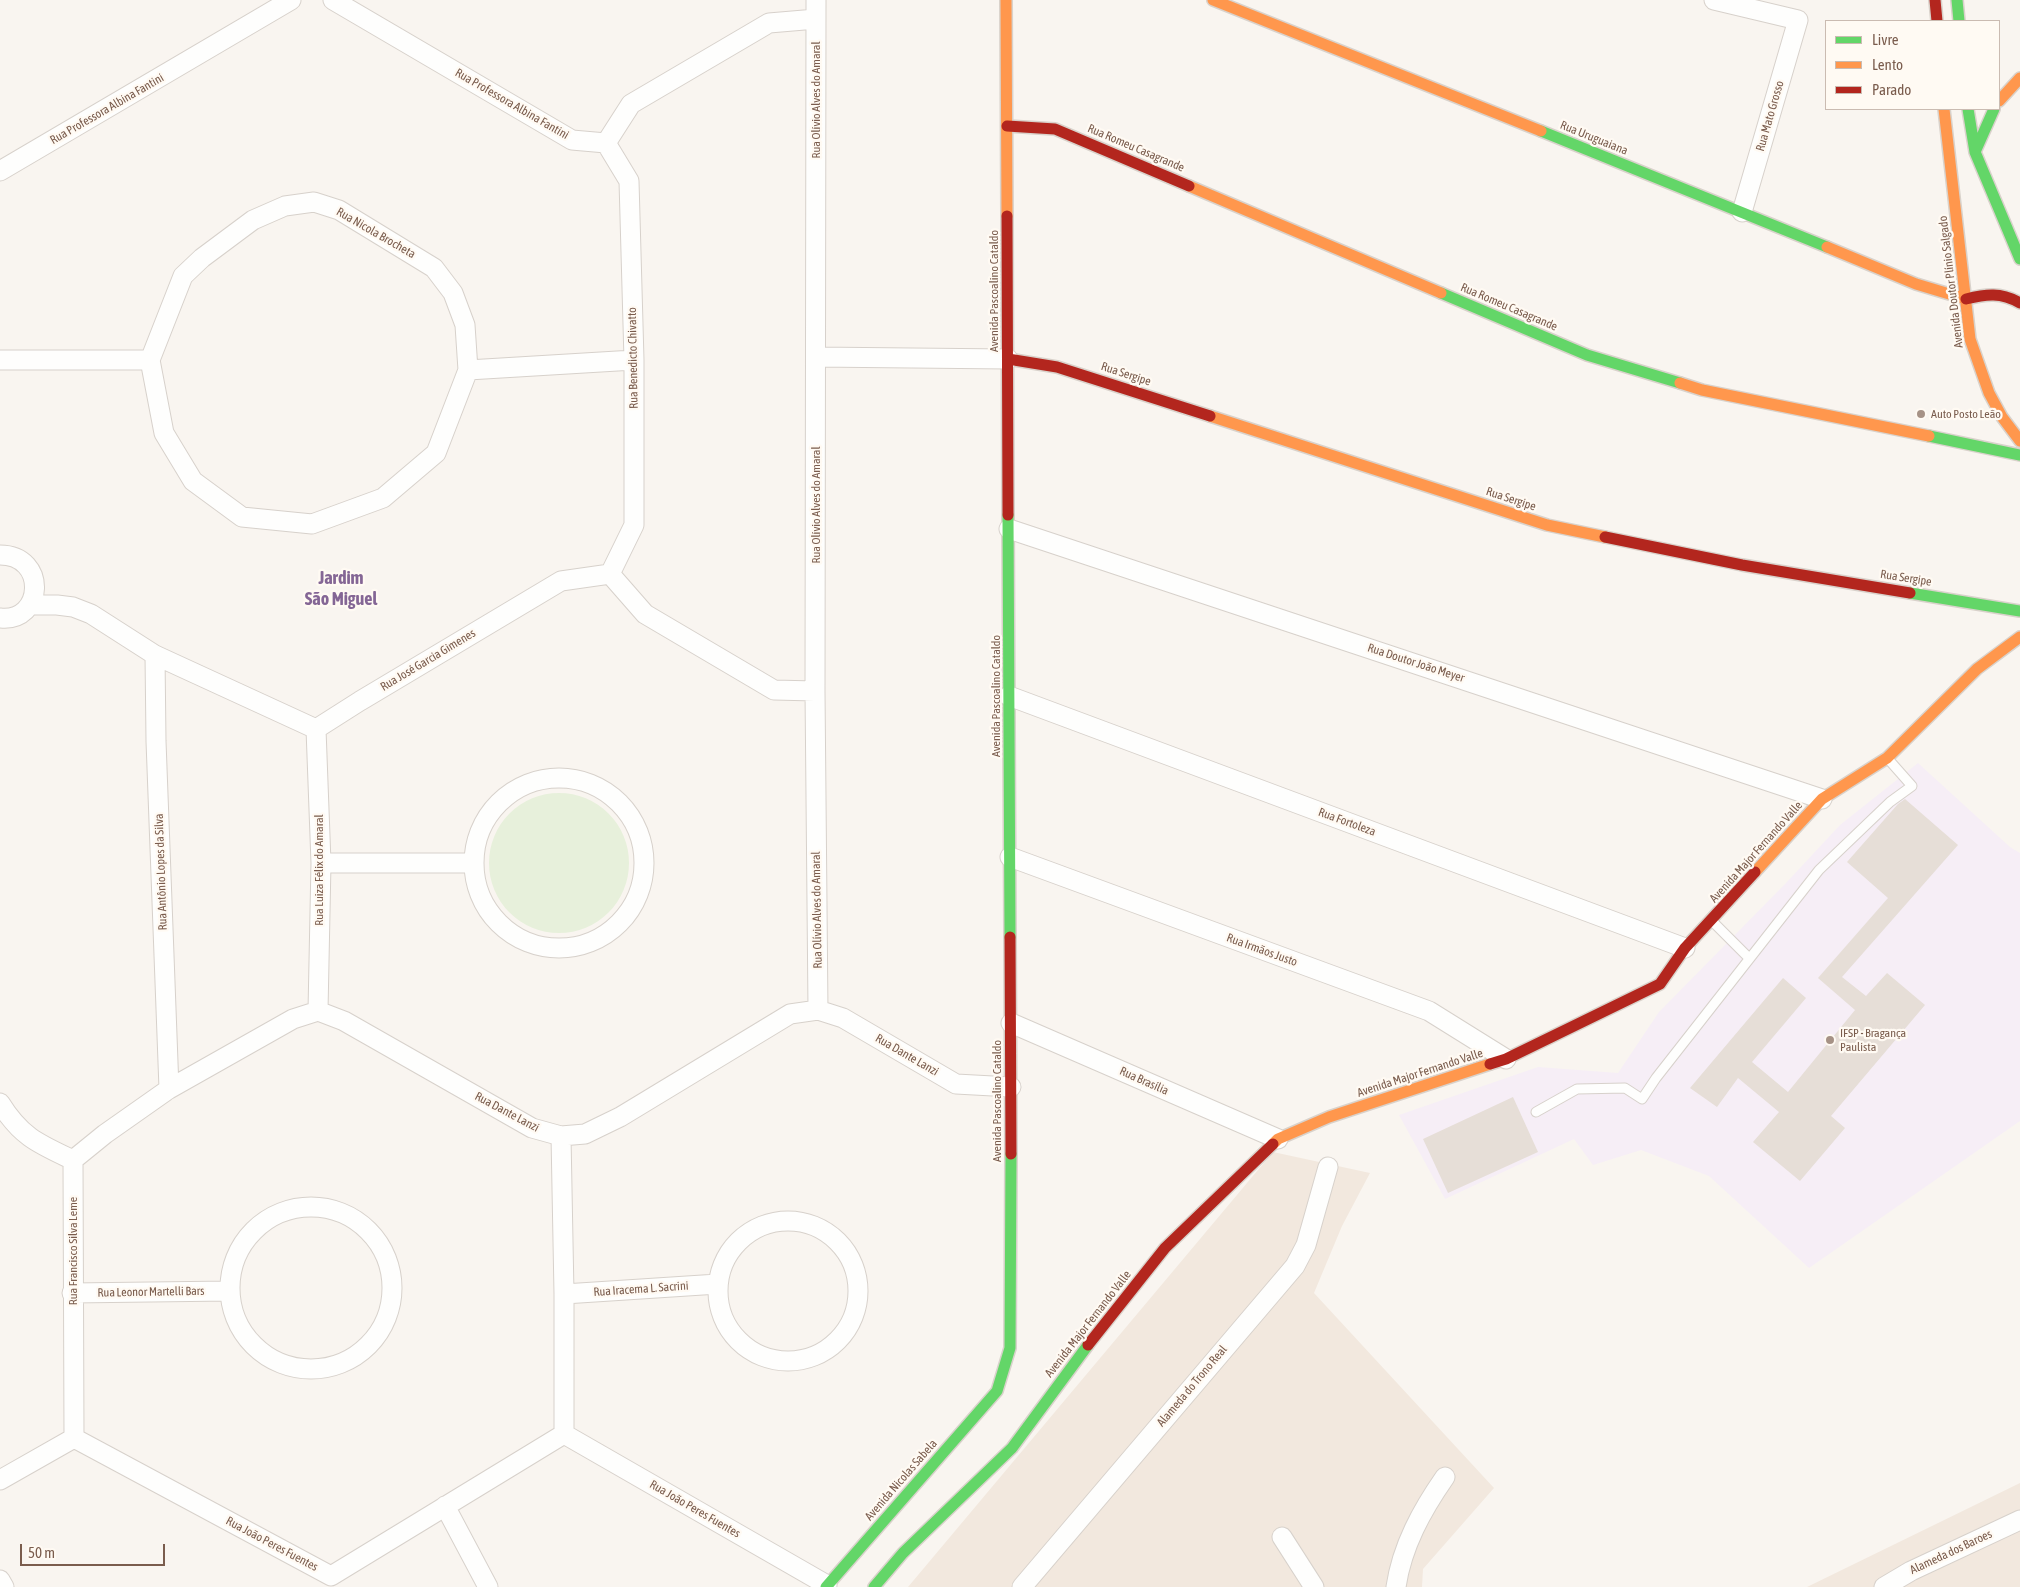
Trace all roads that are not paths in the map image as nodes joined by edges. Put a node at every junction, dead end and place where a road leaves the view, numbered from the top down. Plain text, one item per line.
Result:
1 (291, 0) edge
2 (333, 0) edge
3 (816, 0) edge
4 (1006, 0) edge
5 (1213, 0) edge
6 (1936, 0) edge
7 (1957, 0) edge
8 (1718, 1) edge
9 (816, 19) junction
10 (1937, 20) edge
11 (1959, 20) edge
12 (2020, 78) edge
13 (2000, 100) edge
14 (1944, 110) edge
15 (1968, 110) edge
16 (1994, 110) edge
17 (1007, 126) junction
18 (606, 143) junction
19 (1975, 152) junction
20 (0, 172) edge
21 (1742, 212) junction
22 (2020, 259) edge
23 (1966, 299) junction
24 (2020, 302) edge
25 (816, 357) junction
26 (1008, 359) junction
27 (0, 360) edge
28 (150, 360) junction
29 (634, 360) junction
30 (468, 370) junction
31 (2020, 441) edge
32 (2020, 455) edge
33 (1009, 529) junction
34 (0, 555) edge
35 (610, 574) junction
36 (30, 605) junction
37 (2020, 611) edge
38 (0, 618) edge
39 (2020, 637) edge
40 (155, 655) junction
41 (815, 691) junction
42 (1010, 696) junction
43 (316, 729) junction
44 (1887, 758) junction
45 (1822, 799) junction
46 (1010, 857) junction
47 (321, 863) junction
48 (473, 863) junction
49 (1711, 921) junction
50 (1685, 948) junction
51 (1750, 958) junction
52 (818, 1010) junction
53 (318, 1011) junction
54 (1011, 1023) junction
55 (1506, 1060) junction
56 (1011, 1087) junction
57 (169, 1089) junction
58 (0, 1103) edge
59 (1536, 1112) dead end
60 (561, 1136) junction
61 (1278, 1139) junction
62 (74, 1160) junction
63 (1328, 1167) dead end
64 (718, 1284) junction
65 (229, 1291) junction
66 (72, 1293) junction
67 (564, 1294) junction
68 (997, 1391) joint
69 (564, 1434) junction
70 (74, 1438) junction
71 (1445, 1477) dead end
72 (0, 1480) edge
73 (445, 1506) junction
74 (2020, 1520) edge
75 (1282, 1537) dead end
76 (0, 1580) edge
77 (331, 1581) edge
78 (826, 1586) edge
79 (4, 1587) edge
80 (488, 1587) edge
81 (874, 1587) edge
82 (1022, 1587) edge
83 (1314, 1587) edge
84 (1396, 1587) edge
85 (1884, 1587) edge

1 - 20 street, Rua Professora Albina Fantini
2 - 18 street, Rua Professora Albina Fantini
3 - 9 street, Rua Olívio Alves do Amaral
4 - 17 street, Avenida Pascoalino Cataldo
5 - 21 street, Rua Uruguaiana
6 - 10 street
7 - 11 street
8 - 21 street, Rua Mato Grosso
9 - 18 street
9 - 25 street, Rua Olívio Alves do Amaral
12 - 13 street
14 - 23 street, Avenida Doutor Plínio Salgado
15 - 19 street
16 - 19 street
17 - 26 street, Avenida Pascoalino Cataldo
17 - 32 street, Rua Romeu Casagrande
18 - 29 street, Rua Benedicto Chivatto
19 - 22 street
21 - 23 street, Rua Uruguaiana
23 - 24 street
23 - 31 street, Avenida Doutor Plínio Salgado
25 - 26 street
25 - 41 street, Rua Olívio Alves do Amaral
26 - 33 street, Avenida Pascoalino Cataldo
26 - 37 street, Rua Sergipe
27 - 28 street
28 - 30 street, Rua Nicola Brocheta
28 - 30 street, Rua Nicola Brocheta
29 - 30 street
29 - 35 street, Rua Benedicto Chivatto
33 - 42 street, Avenida Pascoalino Cataldo
33 - 45 street, Rua Doutor João Meyer
34 - 36 street
35 - 41 street
35 - 43 street, Rua José Garcia Gimenes
36 - 38 street
36 - 40 street
39 - 44 street, Avenida Major Fernando Valle
40 - 43 street
40 - 57 street, Rua Antônio Lopes da Silva
41 - 52 street, Rua Olívio Alves do Amaral
42 - 46 street, Avenida Pascoalino Cataldo
42 - 50 street, Rua Fortoleza
43 - 47 street, Rua Luiza Félix do Amaral
44 - 45 street, Avenida Major Fernando Valle
44 - 51 lane
45 - 49 street, Avenida Major Fernando Valle
46 - 54 street, Avenida Pascoalino Cataldo
46 - 55 street, Rua Irmãos Justo
47 - 48 street
47 - 53 street, Rua Luiza Félix do Amaral
48 - 48 street
49 - 50 street, Avenida Major Fernando Valle
49 - 51 lane
50 - 55 street, Avenida Major Fernando Valle
51 - 59 lane
52 - 56 street, Rua Dante Lanzi
52 - 60 street, Rua Dante Lanzi
53 - 57 street
53 - 60 street, Rua Dante Lanzi
54 - 56 street, Avenida Pascoalino Cataldo
54 - 61 street, Rua Brasília
55 - 61 street, Avenida Major Fernando Valle
56 - 68 street, Avenida Pascoalino Cataldo
57 - 62 street
58 - 62 street
60 - 67 street
61 - 81 street, Avenida Major Fernando Valle
62 - 66 street, Rua Francisco Silva Leme
63 - 82 street, Alameda do Trono Real
64 - 64 street
64 - 67 street, Rua Iracema L. Sacrini
65 - 65 street
65 - 66 street, Rua Leonor Martelli Bars
66 - 70 street, Rua Francisco Silva Leme
67 - 69 street
68 - 78 street, Avenida Nicolas Sabela
69 - 73 street, Rua João Peres Fuentes
69 - 78 street, Rua João Peres Fuentes
70 - 72 street
70 - 77 street, Rua João Peres Fuentes
71 - 84 street
73 - 77 street, Rua João Peres Fuentes
73 - 80 street
74 - 85 street, Alameda dos Baroes
75 - 83 street
76 - 79 street

